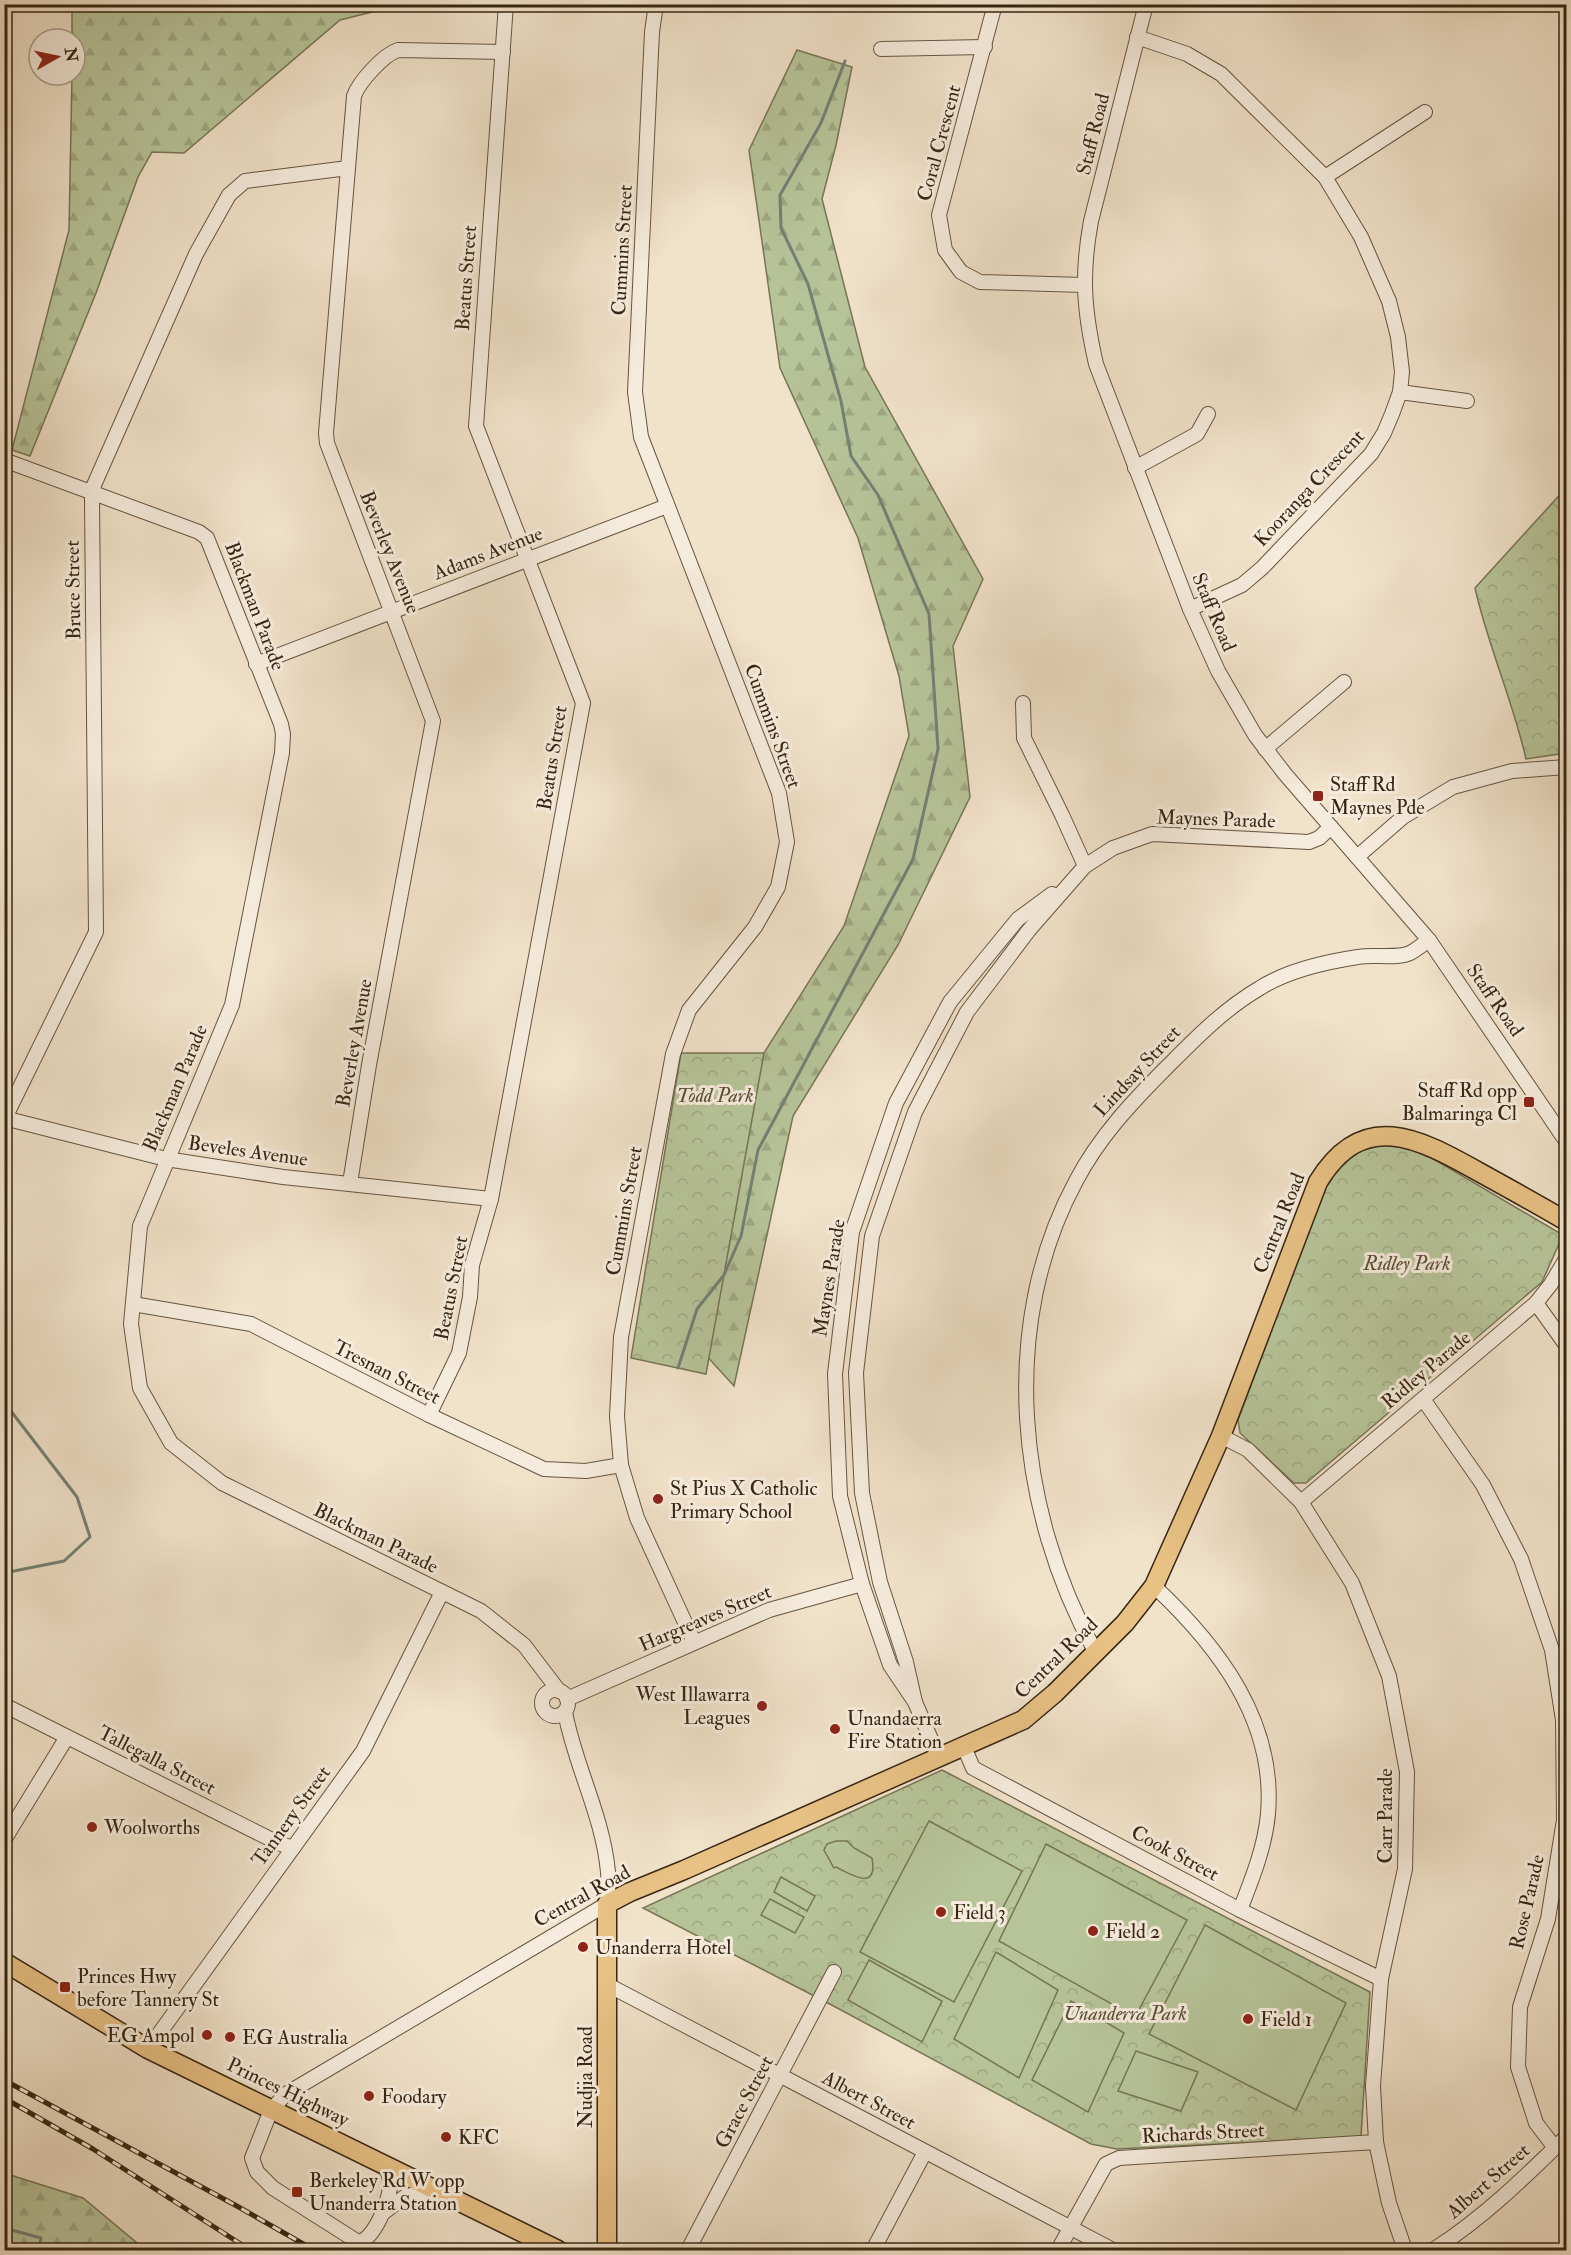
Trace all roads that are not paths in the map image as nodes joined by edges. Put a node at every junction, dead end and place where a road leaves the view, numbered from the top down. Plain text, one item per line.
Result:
1 (506, 4) edge
2 (656, 4) edge
3 (995, 4) edge
4 (1146, 4) edge
5 (1137, 37) junction
6 (985, 47) junction
7 (881, 49) dead end
8 (503, 52) junction
9 (1425, 112) dead end
10 (348, 168) junction
11 (1325, 177) junction
12 (1084, 285) junction
13 (1400, 392) junction
14 (1467, 401) dead end
15 (1208, 414) dead end
16 (4, 460) edge
17 (1136, 468) junction
18 (92, 493) junction
19 (668, 506) junction
20 (528, 558) junction
21 (1190, 609) junction
22 (392, 611) junction
23 (256, 664) junction
24 (1344, 682) dead end
25 (1023, 703) dead end
26 (1265, 749) junction
27 (1566, 767) edge
28 (1331, 827) junction
29 (1358, 856) junction
30 (1085, 866) junction
31 (1071, 880) junction
32 (1429, 940) junction
33 (5, 1118) edge
34 (1566, 1140) edge
35 (166, 1159) junction
36 (350, 1183) junction
37 (491, 1199) junction
38 (1566, 1221) edge
39 (1566, 1258) edge
40 (133, 1304) junction
41 (1536, 1304) junction
42 (1566, 1345) edge
43 (1423, 1399) junction
44 (429, 1415) junction
45 (1221, 1436) junction
46 (621, 1465) junction
47 (1301, 1502) junction
48 (862, 1584) junction
49 (1154, 1586) junction
50 (442, 1592) junction
51 (694, 1642) junction
52 (1095, 1651) junction
53 (559, 1702) junction
54 (915, 1702) junction
55 (4, 1705) edge
56 (67, 1737) junction
57 (964, 1747) junction
58 (939, 1758) junction
59 (4, 1840) edge
60 (293, 1848) junction
61 (607, 1904) junction
62 (1240, 1910) junction
63 (4, 1962) edge
64 (834, 1972) dead end
65 (1381, 1979) junction
66 (606, 1984) junction
67 (148, 2049) junction
68 (781, 2075) junction
69 (271, 2110) junction
70 (1566, 2137) edge
71 (1376, 2142) junction
72 (1555, 2148) junction
73 (924, 2152) junction
74 (385, 2165) junction
75 (436, 2191) junction
76 (383, 2213) junction
77 (1070, 2228) junction
78 (558, 2250) edge
79 (607, 2250) edge
80 (688, 2250) edge
81 (873, 2250) edge
82 (1058, 2250) edge
83 (1113, 2250) edge
84 (1405, 2250) edge
85 (1433, 2250) edge

1 - 8 street, Beatus Street
2 - 19 street, Cummins Street
3 - 6 street, Coral Crescent
4 - 5 street, Staff Road
5 - 11 street, Kooranga Crescent
5 - 12 street, Staff Road
6 - 7 street
6 - 12 street, Coral Crescent
8 - 10 street, Beverley Avenue
8 - 20 street, Beatus Street
9 - 11 street
10 - 18 street, Bruce Street
10 - 22 street, Beverley Avenue
11 - 13 street, Kooranga Crescent
12 - 17 street, Staff Road
13 - 14 street
13 - 21 street, Kooranga Crescent
15 - 17 street
16 - 18 street, Blackman Parade
17 - 21 street, Staff Road
18 - 23 street, Blackman Parade
18 - 33 street, Bruce Street
19 - 20 street, Adams Avenue
19 - 46 street, Cummins Street
20 - 22 street, Adams Avenue
20 - 37 street, Beatus Street
21 - 26 street, Staff Road
22 - 23 street, Adams Avenue
22 - 36 street, Beverley Avenue
23 - 35 street, Blackman Parade
24 - 26 street
25 - 30 street
26 - 28 street, Staff Road
27 - 29 street
28 - 29 street, Staff Road
28 - 30 street, Maynes Parade
29 - 32 street, Staff Road
30 - 31 street, Maynes Parade
31 - 48 street, Maynes Parade
31 - 54 street, Maynes Parade
32 - 34 street, Staff Road
32 - 52 street, Lindsay Street
33 - 35 street, Beveles Avenue
35 - 36 street, Beveles Avenue
35 - 40 street, Blackman Parade
36 - 37 street, Beveles Avenue
37 - 44 street, Beatus Street
38 - 45 main road, Central Road
39 - 41 street, Ridley Parade
40 - 44 street, Tresnan Street
40 - 50 street, Blackman Parade
41 - 42 street
41 - 43 street, Ridley Parade
43 - 47 street, Ridley Parade
43 - 72 street, Rose Parade
44 - 46 street, Tresnan Street
45 - 47 street, Carr Parade
45 - 49 main road, Central Road
46 - 51 street, Cummins Street
47 - 65 street, Carr Parade
48 - 51 street, Hargreaves Street
48 - 54 street, Maynes Parade
49 - 52 main road, Central Road
49 - 62 street
50 - 53 street, Blackman Parade
50 - 60 street, Tannery Street
51 - 53 street, Hargreaves Street
52 - 57 main road, Central Road
53 - 61 street, Blackman Parade
54 - 58 street, Maynes Parade
55 - 56 street, Tallegalla Street
56 - 59 street
56 - 60 street, Tallegalla Street
57 - 58 main road, Central Road
57 - 62 street, Cook Street
58 - 61 main road, Central Road
60 - 67 street, Tannery Street
61 - 66 main road, Nudjia Road
61 - 69 street, Central Road
62 - 65 street, Cook Street
63 - 67 main road, Princes Highway
64 - 68 street, Grace Street
65 - 71 street, Carr Parade
66 - 68 street, Albert Street
66 - 79 main road, Nudjia Road
67 - 69 main road, Princes Highway
68 - 73 street, Albert Street
68 - 80 street, Grace Street
69 - 74 main road, Princes Highway
69 - 76 street
70 - 72 street, Albert Street
71 - 77 street, Richards Street
71 - 84 street, Carr Parade
72 - 85 street, Albert Street
73 - 77 street, Albert Street
73 - 81 street
74 - 75 main road, Princes Highway
74 - 76 street
75 - 76 street
75 - 78 main road, Princes Highway
77 - 82 street, Richards Street
77 - 83 street, Albert Street

